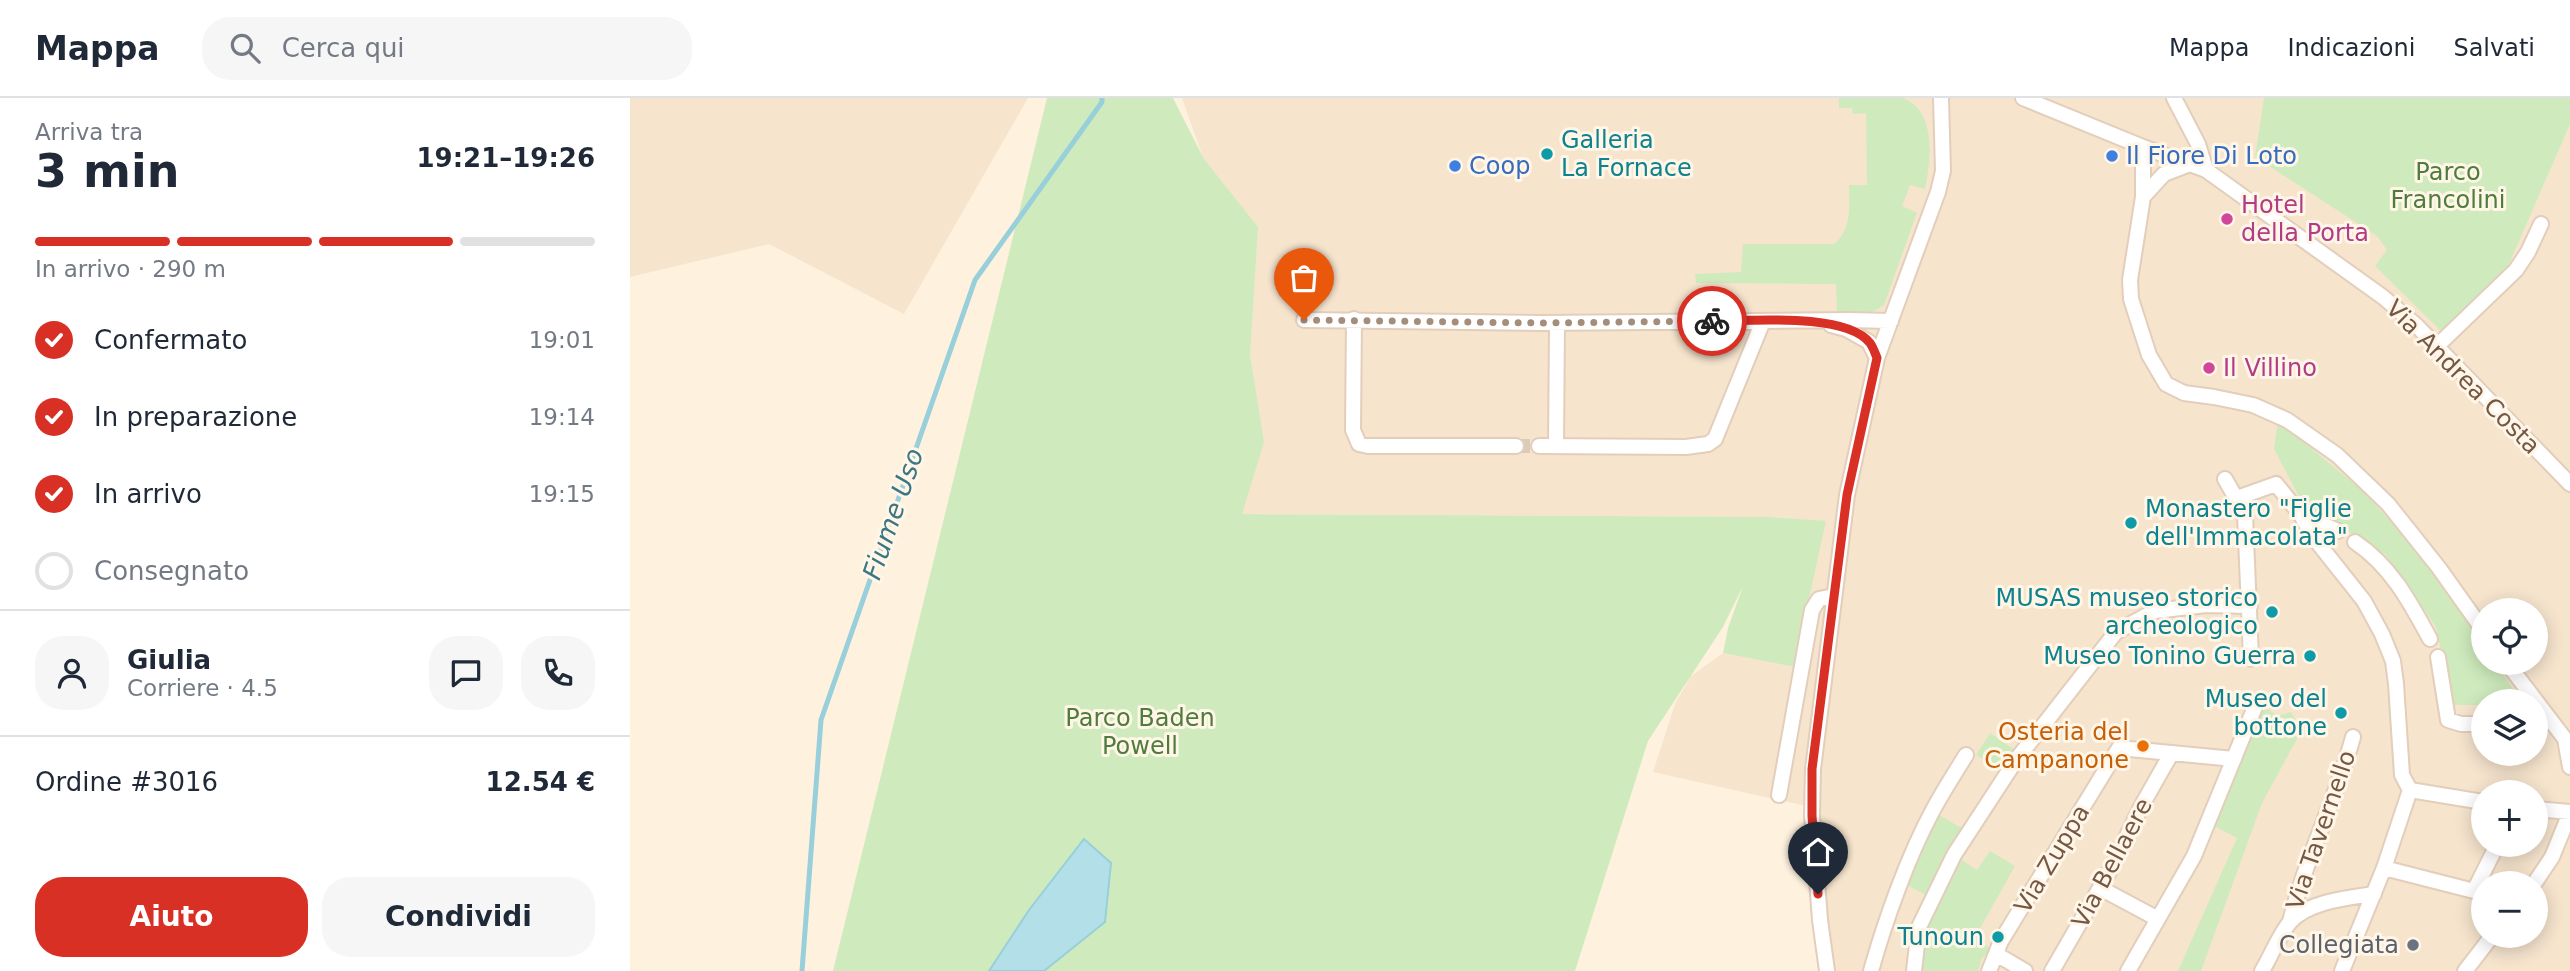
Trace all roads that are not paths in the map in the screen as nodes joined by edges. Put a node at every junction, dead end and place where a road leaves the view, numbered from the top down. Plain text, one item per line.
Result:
1 (1927, 98) edge
2 (1941, 98) edge
3 (2022, 98) edge
4 (2174, 98) edge
5 (1940, 115) junction
6 (2143, 147) junction
7 (2190, 164) junction
8 (2206, 170) junction
9 (2143, 197) junction
10 (2541, 224) dead end
11 (1354, 319) junction
12 (1304, 320) dead end
13 (1763, 321) junction
14 (1816, 321) junction
15 (1891, 321) junction
16 (1557, 323) junction
17 (2437, 346) junction
18 (1877, 358) junction
19 (1516, 446) tunnel mouth
20 (1539, 446) tunnel mouth
21 (1556, 446) junction
22 (2225, 479) dead end
23 (2570, 484) edge
24 (2237, 498) junction
25 (2301, 515) junction
26 (2338, 531) dead end
27 (2355, 542) dead end
28 (1833, 596) junction
29 (2250, 607) junction
30 (2471, 613) edge
31 (2430, 639) dead end
32 (2438, 657) dead end
33 (2251, 659) dead end
34 (2516, 675) edge
35 (2257, 702) dead end
36 (2471, 723) edge
37 (2548, 724) edge
38 (2554, 724) junction
39 (2353, 737) dead end
40 (2171, 754) junction
41 (1966, 755) dead end
42 (2234, 759) junction
43 (2570, 767) edge
44 (2410, 790) junction
45 (1779, 795) dead end
46 (2471, 800) edge
47 (2548, 810) edge
48 (2570, 813) edge
49 (2491, 857) edge
50 (2384, 868) junction
51 (2543, 871) edge
52 (2100, 888) junction
53 (2374, 894) junction
54 (2158, 919) junction
55 (2290, 922) junction
56 (2483, 948) edge
57 (1996, 954) junction
58 (1827, 971) edge
59 (1871, 971) edge
60 (1914, 971) edge
61 (1989, 971) edge
62 (2025, 971) edge
63 (2052, 971) edge
64 (2128, 971) edge
65 (2262, 971) edge
66 (2342, 971) edge
67 (2465, 971) edge

1 - 5 street
2 - 5 street
3 - 6 street, Via Andrea Costa
4 - 8 street
5 - 15 street
6 - 7 street, Via Andrea Costa
6 - 9 street
7 - 8 street, Via Andrea Costa
7 - 9 street
8 - 17 street, Via Andrea Costa
9 - 30 street
10 - 17 street
11 - 12 street
11 - 16 street
11 - 19 street
13 - 14 street
13 - 16 street
13 - 21 street
14 - 15 street
14 - 18 street
15 - 18 street
16 - 21 street
17 - 23 street, Via Andrea Costa
18 - 28 street
20 - 21 street
22 - 24 street
24 - 25 street
24 - 29 street
25 - 26 street
25 - 44 street
27 - 31 street
28 - 45 street
28 - 58 street
29 - 33 street
29 - 60 street
32 - 36 street
34 - 38 street
35 - 42 street
37 - 38 street
38 - 43 street
39 - 55 street, Via Tavernello
40 - 42 street
40 - 52 street, Via Bellaere
40 - 57 street, Via Zuppa
41 - 59 street
42 - 54 street
44 - 46 street
44 - 50 street
47 - 48 street
48 - 51 street
49 - 50 street
50 - 53 street
52 - 54 street
52 - 63 street, Via Bellaere
53 - 55 street
53 - 66 street
54 - 64 street
55 - 65 street, Via Tavernello
56 - 67 street
57 - 61 street, Via Zuppa
57 - 62 street

